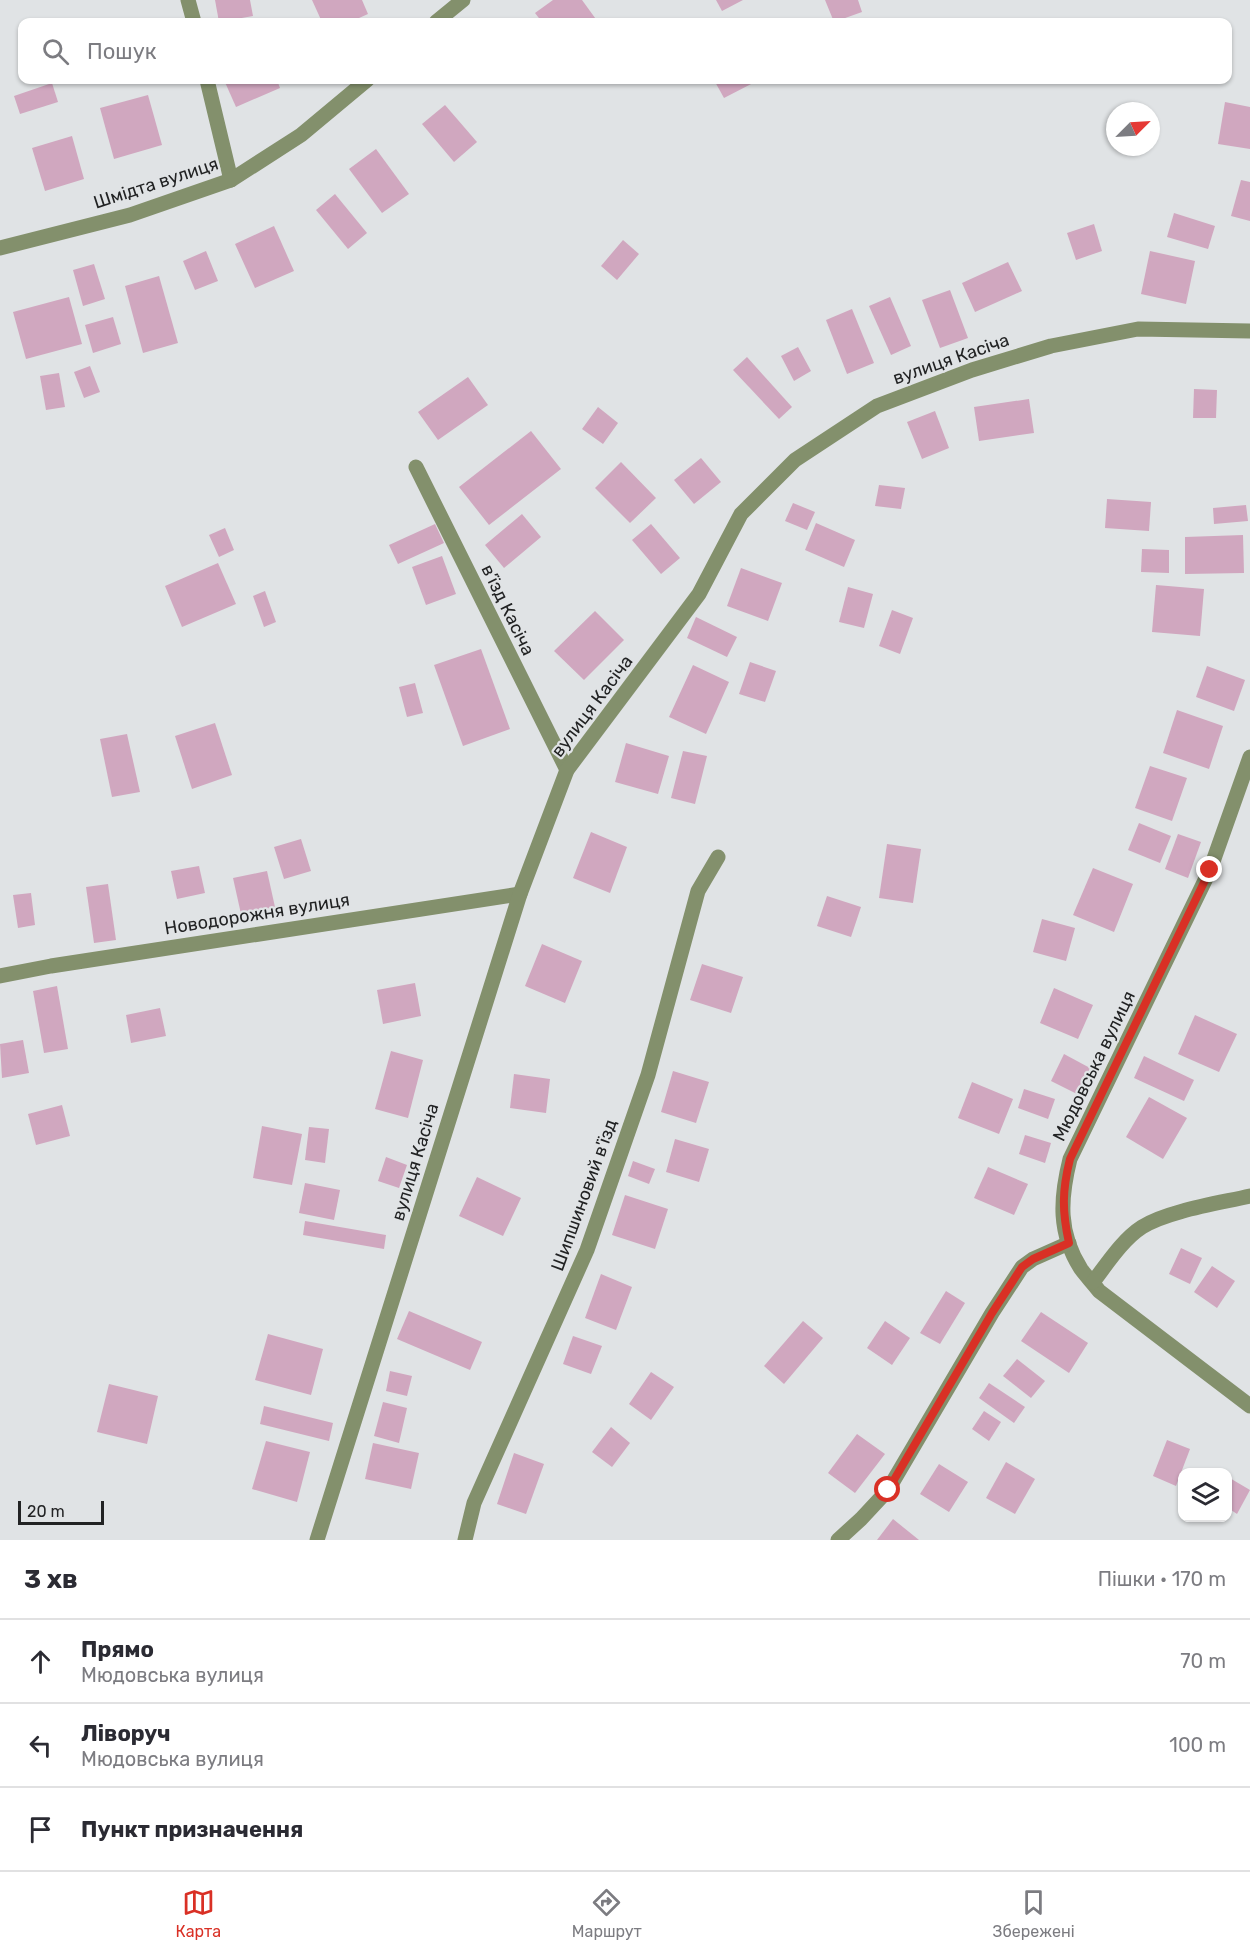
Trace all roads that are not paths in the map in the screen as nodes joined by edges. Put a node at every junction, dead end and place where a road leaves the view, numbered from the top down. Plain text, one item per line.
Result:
1 (188, 0) edge
2 (463, 0) edge
3 (193, 18) edge
4 (441, 18) edge
5 (208, 84) edge
6 (362, 84) edge
7 (231, 180) junction
8 (0, 248) edge
9 (1250, 332) edge
10 (416, 467) dead end
11 (1250, 757) edge
12 (567, 770) junction
13 (718, 857) dead end
14 (520, 894) junction
15 (0, 976) edge
16 (1250, 1196) edge
17 (1069, 1243) junction
18 (1093, 1282) junction
19 (1250, 1406) edge
20 (317, 1540) edge
21 (465, 1540) edge
22 (838, 1540) edge

1 - 3 street
2 - 4 street
5 - 7 street
6 - 7 street, Шмідта вулиця
7 - 8 street, Шмідта вулиця
9 - 12 street, вулиця Касіча
10 - 12 street, в’їзд Касіча
11 - 17 street, Мюдовська вулиця
12 - 14 street, вулиця Касіча
13 - 21 street, Шипшиновий в'їзд
14 - 15 street, Новодорожня вулиця
14 - 20 street, вулиця Касіча
16 - 18 street
17 - 18 street, Мюдовська вулиця
17 - 22 street
18 - 19 street, Мюдовська вулиця

